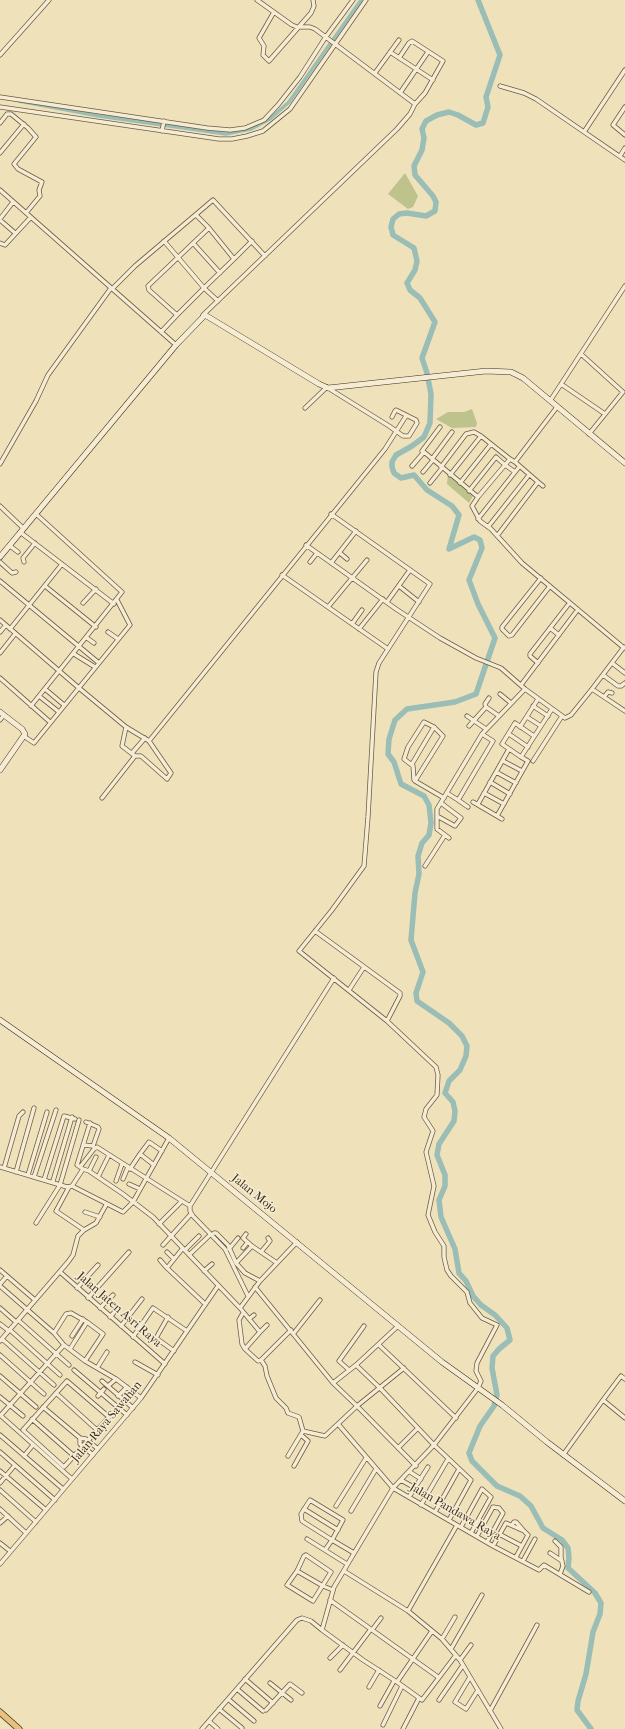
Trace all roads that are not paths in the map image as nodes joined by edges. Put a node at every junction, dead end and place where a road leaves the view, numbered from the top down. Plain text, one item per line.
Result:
1 (49, 0) edge
2 (258, 0) edge
3 (313, 0) edge
4 (353, 0) edge
5 (366, 0) edge
6 (274, 12) junction
7 (299, 27) junction
8 (327, 39) junction
9 (399, 40) dead end
10 (335, 44) junction
11 (390, 52) junction
12 (428, 52) junction
13 (0, 55) edge
14 (399, 58) junction
15 (417, 69) junction
16 (625, 70) edge
17 (375, 73) junction
18 (433, 80) junction
19 (500, 86) dead end
20 (400, 93) junction
21 (0, 96) edge
22 (415, 104) junction
23 (0, 107) edge
24 (625, 107) edge
25 (7, 108) junction
26 (7, 114) junction
27 (164, 121) junction
28 (0, 123) edge
29 (24, 124) junction
30 (162, 130) junction
31 (584, 132) junction
32 (625, 135) edge
33 (625, 148) edge
34 (0, 153) edge
35 (620, 156) junction
36 (625, 160) edge
37 (0, 190) edge
38 (13, 202) junction
39 (26, 213) junction
40 (196, 215) junction
41 (31, 217) junction
42 (0, 220) edge
43 (209, 228) junction
44 (15, 233) junction
45 (164, 241) junction
46 (252, 241) junction
47 (0, 242) edge
48 (193, 243) junction
49 (265, 256) junction
50 (178, 258) junction
51 (234, 259) junction
52 (220, 273) junction
53 (625, 286) edge
54 (204, 288) junction
55 (112, 289) junction
56 (218, 301) junction
57 (178, 315) junction
58 (203, 315) junction
59 (161, 332) junction
60 (176, 345) junction
61 (580, 354) junction
62 (560, 384) junction
63 (625, 386) edge
64 (328, 388) junction
65 (622, 390) junction
66 (550, 401) junction
67 (557, 407) junction
68 (305, 408) dead end
69 (605, 414) junction
70 (406, 416) junction
71 (392, 417) dead end
72 (440, 427) dead end
73 (397, 432) junction
74 (452, 432) dead end
75 (589, 434) junction
76 (481, 436) junction
77 (491, 444) junction
78 (424, 452) junction
79 (432, 459) junction
80 (510, 459) junction
81 (515, 462) junction
82 (625, 463) edge
83 (0, 464) edge
84 (505, 465) junction
85 (412, 466) dead end
86 (519, 466) junction
87 (442, 467) junction
88 (424, 472) dead end
89 (515, 472) junction
90 (529, 474) junction
91 (450, 475) junction
92 (460, 482) junction
93 (538, 482) junction
94 (430, 483) dead end
95 (543, 486) dead end
96 (470, 491) junction
97 (478, 497) junction
98 (0, 506) edge
99 (36, 514) junction
100 (331, 514) junction
101 (478, 519) junction
102 (488, 527) junction
103 (22, 530) junction
104 (356, 531) junction
105 (496, 536) junction
106 (35, 544) junction
107 (306, 545) junction
108 (10, 546) junction
109 (0, 548) edge
110 (5, 552) junction
111 (18, 552) dead end
112 (317, 553) junction
113 (340, 553) junction
114 (0, 557) edge
115 (347, 559) dead end
116 (367, 560) dead end
117 (0, 562) edge
118 (24, 562) dead end
119 (310, 562) dead end
120 (331, 563) junction
121 (62, 564) junction
122 (410, 570) junction
123 (16, 572) dead end
124 (282, 575) junction
125 (353, 578) junction
126 (541, 578) junction
127 (0, 581) edge
128 (45, 586) junction
129 (399, 586) junction
130 (550, 586) junction
131 (96, 589) junction
132 (117, 600) junction
133 (385, 601) junction
134 (419, 602) junction
135 (84, 603) dead end
136 (114, 604) junction
137 (568, 605) dead end
138 (29, 606) junction
139 (328, 607) junction
140 (362, 610) dead end
141 (576, 612) dead end
142 (410, 617) junction
143 (0, 620) edge
144 (352, 624) junction
145 (6, 626) junction
146 (96, 627) junction
147 (550, 628) junction
148 (10, 629) junction
149 (359, 629) junction
150 (0, 632) edge
151 (108, 632) dead end
152 (15, 634) junction
153 (559, 635) junction
154 (27, 637) dead end
155 (87, 638) junction
156 (118, 639) junction
157 (24, 641) junction
158 (94, 643) dead end
159 (79, 647) junction
160 (624, 647) edge
161 (388, 649) junction
162 (0, 653) edge
163 (74, 654) junction
164 (99, 663) junction
165 (538, 663) junction
166 (612, 663) junction
167 (95, 667) junction
168 (59, 672) junction
169 (625, 673) edge
170 (602, 675) junction
171 (0, 678) edge
172 (625, 682) edge
173 (521, 685) junction
174 (79, 688) junction
175 (45, 689) junction
176 (525, 689) junction
177 (592, 690) junction
178 (612, 693) dead end
179 (500, 694) dead end
180 (39, 696) junction
181 (604, 697) junction
182 (489, 698) dead end
183 (538, 698) junction
184 (511, 703) junction
185 (64, 705) junction
186 (31, 706) junction
187 (533, 706) junction
188 (486, 707) junction
189 (552, 709) junction
190 (59, 712) junction
191 (625, 712) edge
192 (2, 713) edge
193 (467, 716) dead end
194 (499, 716) junction
195 (527, 716) junction
196 (548, 716) junction
197 (562, 716) junction
198 (0, 720) edge
199 (474, 721) junction
200 (50, 722) junction
201 (126, 726) junction
202 (469, 726) dead end
203 (541, 726) junction
204 (434, 727) junction
205 (520, 727) junction
206 (486, 729) junction
207 (482, 734) junction
208 (508, 734) junction
209 (534, 736) junction
210 (25, 737) junction
211 (145, 738) junction
212 (149, 741) junction
213 (528, 747) junction
214 (509, 749) junction
215 (133, 755) junction
216 (521, 757) junction
217 (503, 760) junction
218 (533, 761) dead end
219 (412, 764) junction
220 (0, 770) edge
221 (522, 771) junction
222 (496, 772) junction
223 (415, 781) junction
224 (490, 782) junction
225 (516, 783) junction
226 (447, 793) junction
227 (484, 793) junction
228 (510, 794) junction
229 (102, 798) dead end
230 (444, 798) junction
231 (458, 800) junction
232 (473, 802) dead end
233 (440, 803) junction
234 (478, 804) junction
235 (504, 804) junction
236 (468, 807) dead end
237 (437, 816) junction
238 (497, 816) junction
239 (502, 819) dead end
240 (445, 835) junction
241 (449, 838) dead end
242 (425, 866) dead end
243 (315, 931) junction
244 (364, 967) junction
245 (333, 979) junction
246 (349, 990) junction
247 (0, 1020) edge
248 (387, 1021) junction
249 (34, 1108) dead end
250 (56, 1110) dead end
251 (23, 1112) dead end
252 (47, 1112) dead end
253 (80, 1120) junction
254 (169, 1138) junction
255 (83, 1145) junction
256 (162, 1151) junction
257 (52, 1154) junction
258 (140, 1154) junction
259 (109, 1155) junction
260 (61, 1156) junction
261 (96, 1157) dead end
262 (122, 1164) junction
263 (154, 1165) junction
264 (2, 1167) edge
265 (82, 1168) junction
266 (129, 1168) junction
267 (89, 1171) junction
268 (16, 1172) junction
269 (211, 1172) junction
270 (28, 1175) junction
271 (34, 1177) junction
272 (98, 1177) junction
273 (123, 1179) dead end
274 (146, 1179) junction
275 (44, 1180) junction
276 (53, 1181) dead end
277 (116, 1181) dead end
278 (129, 1184) dead end
279 (60, 1185) junction
280 (70, 1187) junction
281 (140, 1189) junction
282 (182, 1201) junction
283 (133, 1202) junction
284 (106, 1204) junction
285 (190, 1206) junction
286 (85, 1212) dead end
287 (191, 1214) junction
288 (100, 1217) junction
289 (36, 1223) dead end
290 (160, 1224) junction
291 (84, 1230) junction
292 (213, 1234) junction
293 (246, 1234) dead end
294 (172, 1236) junction
295 (199, 1236) dead end
296 (238, 1238) dead end
297 (268, 1238) dead end
298 (296, 1242) junction
299 (247, 1243) junction
300 (163, 1245) dead end
301 (252, 1246) junction
302 (243, 1248) dead end
303 (184, 1249) junction
304 (230, 1249) junction
305 (129, 1252) dead end
306 (167, 1252) dead end
307 (261, 1252) junction
308 (189, 1255) junction
309 (174, 1259) junction
310 (160, 1260) dead end
311 (236, 1263) junction
312 (277, 1263) junction
313 (212, 1264) dead end
314 (98, 1265) dead end
315 (167, 1268) junction
316 (0, 1270) edge
317 (60, 1272) junction
318 (204, 1272) junction
319 (7, 1276) junction
320 (260, 1281) junction
321 (0, 1285) edge
322 (218, 1286) junction
323 (256, 1287) junction
324 (77, 1288) junction
325 (112, 1295) dead end
326 (249, 1295) junction
327 (88, 1298) junction
328 (142, 1299) dead end
329 (35, 1300) junction
330 (320, 1300) dead end
331 (205, 1304) junction
332 (0, 1308) edge
333 (100, 1308) junction
334 (118, 1308) dead end
335 (27, 1309) junction
336 (241, 1310) junction
337 (254, 1315) dead end
338 (110, 1317) junction
339 (168, 1318) junction
340 (83, 1319) junction
341 (249, 1319) junction
342 (17, 1321) junction
343 (87, 1322) junction
344 (0, 1324) edge
345 (267, 1325) dead end
346 (121, 1326) junction
347 (364, 1326) dead end
348 (398, 1326) junction
349 (10, 1330) junction
350 (291, 1330) junction
351 (187, 1332) junction
352 (260, 1332) junction
353 (54, 1333) junction
354 (294, 1333) junction
355 (72, 1336) dead end
356 (133, 1337) junction
357 (1, 1341) edge
358 (379, 1344) junction
359 (64, 1345) junction
360 (70, 1348) junction
361 (245, 1348) junction
362 (174, 1351) junction
363 (107, 1352) dead end
364 (56, 1354) junction
365 (0, 1355) edge
366 (261, 1360) junction
367 (86, 1361) junction
368 (135, 1362) dead end
369 (47, 1363) junction
370 (165, 1364) junction
371 (69, 1365) dead end
372 (356, 1365) junction
373 (97, 1368) junction
374 (404, 1368) junction
375 (349, 1370) junction
376 (39, 1372) junction
377 (625, 1372) edge
378 (71, 1374) dead end
379 (60, 1375) dead end
380 (158, 1375) junction
381 (0, 1376) edge
382 (621, 1376) junction
383 (116, 1379) junction
384 (625, 1379) edge
385 (102, 1381) dead end
386 (31, 1382) junction
387 (333, 1383) junction
388 (54, 1385) dead end
389 (108, 1386) junction
390 (127, 1387) junction
391 (380, 1388) junction
392 (478, 1388) junction
393 (102, 1391) junction
394 (56, 1393) junction
395 (20, 1394) junction
396 (44, 1394) dead end
397 (98, 1396) dead end
398 (118, 1396) junction
399 (0, 1397) edge
400 (141, 1398) junction
401 (603, 1400) junction
402 (10, 1406) junction
403 (357, 1406) junction
404 (43, 1407) junction
405 (36, 1408) dead end
406 (133, 1408) junction
407 (114, 1413) dead end
408 (0, 1415) edge
409 (127, 1415) junction
410 (23, 1416) dead end
411 (109, 1417) junction
412 (456, 1418) junction
413 (625, 1418) edge
414 (32, 1419) junction
415 (338, 1424) junction
416 (418, 1428) junction
417 (97, 1430) junction
418 (302, 1433) junction
419 (0, 1435) edge
420 (80, 1438) junction
421 (88, 1440) junction
422 (34, 1445) junction
423 (434, 1445) junction
424 (83, 1447) junction
425 (398, 1448) junction
426 (98, 1449) junction
427 (0, 1452) edge
428 (93, 1455) junction
429 (563, 1455) junction
430 (24, 1456) junction
431 (74, 1456) junction
432 (288, 1456) dead end
433 (366, 1458) junction
434 (448, 1459) junction
435 (15, 1466) junction
436 (294, 1466) dead end
437 (416, 1466) junction
438 (428, 1467) dead end
439 (376, 1469) junction
440 (459, 1469) junction
441 (0, 1471) edge
442 (410, 1472) junction
443 (6, 1476) junction
444 (421, 1478) junction
445 (72, 1480) junction
446 (401, 1480) junction
447 (0, 1483) edge
448 (393, 1488) junction
449 (415, 1488) junction
450 (63, 1489) junction
451 (0, 1490) edge
452 (410, 1498) junction
453 (54, 1500) junction
454 (625, 1501) edge
455 (422, 1504) junction
456 (336, 1506) dead end
457 (0, 1509) edge
458 (304, 1509) junction
459 (46, 1510) junction
460 (351, 1511) dead end
461 (436, 1512) junction
462 (8, 1516) junction
463 (449, 1520) junction
464 (36, 1522) junction
465 (0, 1523) edge
466 (459, 1526) junction
467 (338, 1530) junction
468 (26, 1533) junction
469 (471, 1533) junction
470 (499, 1534) junction
471 (477, 1536) junction
472 (307, 1539) dead end
473 (535, 1539) dead end
474 (332, 1540) junction
475 (555, 1541) dead end
476 (487, 1542) junction
477 (0, 1543) edge
478 (493, 1546) junction
479 (522, 1546) junction
480 (325, 1550) junction
481 (10, 1551) junction
482 (354, 1553) junction
483 (550, 1553) dead end
484 (516, 1557) junction
485 (562, 1560) junction
486 (523, 1561) junction
487 (0, 1564) edge
488 (347, 1564) junction
489 (344, 1570) junction
490 (297, 1571) junction
491 (560, 1574) junction
492 (322, 1586) junction
493 (333, 1590) junction
494 (589, 1592) dead end
495 (482, 1595) dead end
496 (330, 1600) junction
497 (408, 1611) junction
498 (455, 1617) dead end
499 (381, 1618) dead end
500 (537, 1625) dead end
501 (322, 1630) junction
502 (371, 1630) junction
503 (432, 1631) junction
504 (442, 1639) junction
505 (471, 1645) dead end
506 (343, 1646) junction
507 (451, 1649) junction
508 (353, 1653) junction
509 (456, 1654) junction
510 (330, 1658) dead end
511 (413, 1659) junction
512 (460, 1660) junction
513 (463, 1665) junction
514 (340, 1670) dead end
515 (379, 1670) junction
516 (438, 1677) junction
517 (470, 1677) junction
518 (245, 1679) junction
519 (396, 1681) junction
520 (270, 1683) dead end
521 (402, 1686) junction
522 (237, 1688) junction
523 (369, 1688) dead end
524 (478, 1690) junction
525 (282, 1693) junction
526 (302, 1693) dead end
527 (228, 1698) junction
528 (419, 1698) junction
529 (291, 1700) dead end
530 (439, 1700) dead end
531 (273, 1703) junction
532 (380, 1706) dead end
533 (219, 1709) junction
534 (490, 1711) junction
535 (0, 1712) edge
536 (0, 1717) edge
537 (209, 1721) junction
538 (254, 1721) dead end
539 (383, 1725) dead end
540 (242, 1728) edge
541 (14, 1729) edge
542 (19, 1729) edge
543 (202, 1729) edge
544 (218, 1729) edge
545 (403, 1729) edge
546 (501, 1729) edge

1 - 13 street
2 - 6 street
3 - 7 street
4 - 8 street
5 - 10 street
6 - 7 street
6 - 7 street
7 - 8 street
8 - 10 street
8 - 27 street
9 - 11 street
10 - 17 street
10 - 30 street
11 - 14 street
11 - 17 street
12 - 14 street
12 - 15 street
12 - 18 street
14 - 15 street
15 - 18 street
15 - 20 street
16 - 31 street
17 - 20 street
18 - 22 street
19 - 31 street
20 - 22 street
21 - 27 street
22 - 49 street
23 - 25 street
24 - 32 street
25 - 26 street
25 - 30 street
26 - 28 street
26 - 29 street
27 - 30 street
29 - 34 street
29 - 39 street
31 - 35 street
33 - 35 street
35 - 36 street
37 - 38 street
38 - 39 street
38 - 42 street
39 - 41 street
40 - 43 street
40 - 45 street
40 - 46 street
41 - 44 street
41 - 55 street
42 - 44 street
43 - 48 street
43 - 51 street
44 - 47 street
45 - 50 street
45 - 55 street
46 - 49 street
46 - 51 street
48 - 50 street
48 - 52 street
49 - 56 street
50 - 54 street
50 - 57 street
51 - 52 street
52 - 54 street
53 - 61 street
54 - 56 street
54 - 57 street
55 - 59 street
55 - 83 street
56 - 58 street
57 - 59 street
58 - 60 main road
58 - 64 main road
59 - 60 street
60 - 99 main road
61 - 62 street
61 - 65 street
62 - 66 street
62 - 69 street
63 - 65 street
64 - 66 main road
64 - 68 street
64 - 73 street
65 - 69 street
66 - 67 main road
67 - 75 main road
67 - 81 street
69 - 75 street
70 - 71 street
70 - 73 street
70 - 73 street
72 - 78 street
73 - 100 street
74 - 79 street
75 - 82 main road
76 - 77 street
76 - 87 street
76 - 91 street
77 - 80 street
77 - 92 street
78 - 79 street
78 - 85 street
79 - 87 street
79 - 88 street
80 - 81 street
80 - 84 street
81 - 86 street
84 - 89 street
84 - 96 street
84 - 97 street
86 - 89 street
86 - 90 street
87 - 91 street
87 - 94 street
89 - 101 street
90 - 93 street
90 - 102 street
91 - 92 street
92 - 96 street
93 - 95 street
93 - 105 street
96 - 97 street
97 - 101 street
98 - 103 street
99 - 103 main road
99 - 132 street
100 - 104 street
100 - 107 street
101 - 102 street
102 - 105 street
103 - 106 street
103 - 108 main road
104 - 113 street
104 - 122 street
105 - 126 street
106 - 118 street
106 - 121 street
107 - 112 street
107 - 124 street
108 - 110 main road
108 - 111 street
109 - 110 street
110 - 114 main road
112 - 119 street
112 - 120 street
113 - 115 street
113 - 120 street
116 - 125 street
117 - 123 street
120 - 125 street
121 - 128 street
121 - 131 street
122 - 129 street
122 - 134 street
124 - 139 street
124 - 212 street
125 - 133 street
125 - 139 street
126 - 130 street
126 - 130 street
127 - 138 street
128 - 138 street
128 - 146 street
129 - 133 street
129 - 134 street
130 - 160 street
131 - 135 street
131 - 136 street
132 - 136 street
132 - 156 street
133 - 142 street
133 - 149 street
134 - 142 street
136 - 146 street
137 - 147 street
138 - 148 street
138 - 159 street
139 - 144 street
140 - 144 street
141 - 153 street
142 - 161 street
142 - 173 street
143 - 145 street
144 - 149 street
145 - 148 street
145 - 150 street
146 - 155 street
147 - 153 street
147 - 165 street
148 - 152 street
149 - 161 street
151 - 156 street
152 - 157 street
152 - 162 street
153 - 165 street
154 - 157 street
155 - 158 street
155 - 159 street
156 - 164 street
157 - 168 street
159 - 163 street
159 - 164 street
160 - 166 street
161 - 243 street
163 - 167 street
163 - 168 street
164 - 167 street
165 - 173 street
166 - 169 street
166 - 170 street
167 - 174 street
168 - 174 street
168 - 175 street
170 - 172 street
170 - 177 street
171 - 186 street
173 - 176 street
174 - 185 street
174 - 201 street
175 - 180 street
175 - 185 street
176 - 183 street
176 - 184 street
177 - 181 street
177 - 197 street
178 - 181 street
179 - 184 street
180 - 186 street
180 - 190 street
181 - 191 street
182 - 188 street
183 - 187 street
183 - 189 street
184 - 194 street
185 - 190 street
186 - 200 street
187 - 195 street
187 - 196 street
188 - 194 street
188 - 199 street
189 - 196 street
189 - 197 street
190 - 200 street
192 - 198 street
192 - 210 main road
193 - 199 street
194 - 206 street
195 - 203 street
195 - 205 street
196 - 203 street
197 - 218 street
199 - 202 street
199 - 206 street
200 - 210 street
201 - 211 street
201 - 215 street
203 - 209 street
204 - 219 street
204 - 219 street
204 - 223 street
205 - 208 street
205 - 209 street
206 - 207 street
207 - 226 street
207 - 231 street
208 - 213 street
208 - 214 street
209 - 213 street
210 - 220 main road
211 - 212 street
211 - 215 street
212 - 215 street
213 - 216 street
214 - 216 street
214 - 217 street
215 - 229 street
216 - 221 street
217 - 221 street
217 - 222 street
219 - 223 street
221 - 225 street
222 - 224 street
222 - 225 street
223 - 230 street
224 - 227 street
224 - 228 street
225 - 228 street
226 - 230 street
226 - 231 street
227 - 234 street
227 - 235 street
228 - 235 street
230 - 233 street
231 - 236 street
232 - 234 street
233 - 237 street
233 - 237 street
234 - 238 street
235 - 238 street
237 - 240 street
238 - 239 street
240 - 241 street
240 - 242 street
243 - 244 street
243 - 245 street
244 - 246 street
244 - 248 street
245 - 246 street
245 - 269 street
246 - 248 street
247 - 254 main road, Jalan Mojo
248 - 392 street
249 - 268 street
250 - 271 street
251 - 264 street
252 - 270 street
253 - 255 street
253 - 255 street
253 - 257 street
253 - 260 street
253 - 279 street
254 - 256 street
254 - 269 main road, Jalan Mojo
255 - 265 street
256 - 258 street
256 - 263 street
257 - 260 street
257 - 275 street
258 - 263 street
258 - 266 street
259 - 262 street
259 - 265 street
259 - 272 street
260 - 276 street
261 - 267 street
262 - 266 street
262 - 277 street
263 - 274 street
264 - 268 street
265 - 267 street
265 - 280 street
266 - 273 street
266 - 274 street
267 - 272 street
268 - 270 street
269 - 285 street
269 - 298 main road, Jalan Mojo
270 - 271 street
271 - 275 street
272 - 283 street
274 - 281 street
274 - 282 street
275 - 279 street
278 - 281 street
279 - 280 street
279 - 289 street
280 - 284 street
280 - 291 street
281 - 283 street
282 - 285 street
282 - 290 street
283 - 284 street
283 - 290 street
284 - 288 street
285 - 287 street
286 - 288 street
287 - 292 street
287 - 294 street
288 - 291 street
290 - 294 street
291 - 317 street
292 - 304 street
292 - 308 street
292 - 326 street
293 - 299 street
294 - 300 street
294 - 303 street
295 - 303 street
296 - 304 street
297 - 307 street
298 - 312 street
298 - 348 main road, Jalan Mojo
299 - 301 street
299 - 302 street
301 - 307 street
301 - 311 street
303 - 308 street
303 - 309 street
304 - 311 street
305 - 327 street
306 - 309 street
307 - 312 street
308 - 318 street
309 - 315 street
310 - 315 street
311 - 320 street
312 - 320 street
313 - 318 street
314 - 324 street
315 - 331 street
316 - 319 street
317 - 324 street, Jalan Jaten Asri Raya
317 - 329 street
318 - 322 street
319 - 321 street
319 - 329 street
320 - 323 street
321 - 335 street
322 - 331 street, Jalan Raya Sawahan
322 - 336 street
323 - 326 street
323 - 350 street
324 - 327 street, Jalan Jaten Asri Raya
325 - 333 street
326 - 336 street
327 - 333 street, Jalan Jaten Asri Raya
328 - 346 street
329 - 335 street
330 - 354 street
331 - 351 street, Jalan Raya Sawahan
332 - 342 street
333 - 338 street, Jalan Jaten Asri Raya
334 - 338 street
335 - 342 street
335 - 353 street
336 - 341 street
336 - 361 street
337 - 341 street
338 - 346 street, Jalan Jaten Asri Raya
339 - 351 street
339 - 356 street
339 - 362 street
340 - 343 street
340 - 353 street
340 - 355 street
341 - 352 street
342 - 349 street
342 - 364 street
343 - 360 street
343 - 367 street
344 - 349 street
345 - 352 street
346 - 356 street, Jalan Jaten Asri Raya
347 - 375 street
348 - 358 street
348 - 392 main road, Jalan Mojo
349 - 357 street
349 - 369 street
350 - 354 street
350 - 366 street
351 - 362 street, Jalan Raya Sawahan
352 - 361 street
353 - 359 street
354 - 387 street
356 - 370 street, Jalan Jaten Asri Raya
357 - 376 street
358 - 372 street
358 - 374 street
359 - 360 street
359 - 364 street
360 - 367 street
361 - 366 street
362 - 370 street, Jalan Raya Sawahan
363 - 373 street
364 - 369 street
364 - 371 street
365 - 386 street
366 - 418 street
367 - 373 street
368 - 380 street
369 - 376 street
369 - 379 street
370 - 380 street, Jalan Raya Sawahan
372 - 375 street
372 - 391 street
373 - 383 street
374 - 391 street
374 - 412 street
375 - 387 street
376 - 386 street
376 - 388 street
377 - 382 street
378 - 393 street
380 - 400 street, Jalan Raya Sawahan
381 - 395 street
382 - 384 street
382 - 401 street
383 - 389 street
383 - 390 street
385 - 389 street
386 - 395 street
386 - 396 street
387 - 403 street
389 - 398 street
390 - 398 street
390 - 400 street
391 - 403 street
391 - 416 street
392 - 412 street, Jalan Pandawa Raya
392 - 429 main road, Jalan Mojo
393 - 397 street
393 - 409 street
394 - 404 street
394 - 411 street
394 - 417 street
395 - 402 street
395 - 405 street
398 - 406 street
399 - 402 street
400 - 406 street, Jalan Raya Sawahan
401 - 413 street
401 - 429 street
402 - 408 street
402 - 410 street
403 - 415 street
403 - 425 street
404 - 414 street
404 - 420 street
406 - 409 street, Jalan Raya Sawahan
407 - 411 street
408 - 422 street
409 - 426 street, Jalan Raya Sawahan
411 - 417 street
412 - 423 street, Jalan Pandawa Raya
414 - 431 street
414 - 431 street
415 - 418 street
415 - 433 street
416 - 423 street
416 - 425 street
417 - 421 street
418 - 432 street
418 - 436 street
419 - 430 street
420 - 421 street
420 - 424 street
421 - 424 street
421 - 426 street
422 - 430 street
422 - 445 street
423 - 434 street
423 - 437 street, Jalan Pandawa Raya
424 - 428 street
424 - 431 street
425 - 437 street
426 - 428 street, Jalan Raya Sawahan
427 - 435 street
428 - 445 street, Jalan Raya Sawahan
429 - 454 main road, Jalan Mojo
430 - 450 street
433 - 439 street
433 - 456 street
434 - 440 street
434 - 455 street
435 - 443 street
435 - 453 street
437 - 442 street, Jalan Pandawa Raya
438 - 444 street
439 - 448 street
439 - 460 street
440 - 461 street
440 - 463 street
441 - 443 street
442 - 444 street
442 - 446 street, Jalan Pandawa Raya
443 - 447 street
443 - 459 street
444 - 449 street
445 - 450 street, Jalan Raya Sawahan
446 - 448 street, Jalan Pandawa Raya
446 - 449 street
448 - 452 street, Jalan Pandawa Raya
448 - 482 street
449 - 452 street
450 - 453 street, Jalan Raya Sawahan
451 - 464 street
452 - 455 street, Jalan Pandawa Raya
453 - 459 street, Jalan Raya Sawahan
455 - 461 street, Jalan Pandawa Raya
457 - 462 street
458 - 467 street
458 - 467 street
458 - 474 street
459 - 464 street, Jalan Raya Sawahan
461 - 463 street, Jalan Pandawa Raya
462 - 465 street
462 - 468 street
463 - 466 street, Jalan Pandawa Raya
464 - 468 street, Jalan Raya Sawahan
466 - 469 street, Jalan Pandawa Raya
466 - 469 street
466 - 497 street
467 - 474 street
468 - 481 street, Jalan Raya Sawahan
469 - 471 street, Jalan Pandawa Raya
470 - 478 street
470 - 479 street
470 - 479 street
471 - 476 street, Jalan Pandawa Raya
471 - 476 street
472 - 480 street
473 - 486 street
474 - 480 street
474 - 482 street
475 - 485 street
476 - 478 street, Jalan Pandawa Raya
477 - 481 street
478 - 484 street, Jalan Pandawa Raya
479 - 484 street
480 - 488 street
481 - 487 street, Jalan Raya Sawahan
482 - 488 street
483 - 485 street
484 - 486 street, Jalan Pandawa Raya
485 - 491 street
486 - 491 street, Jalan Pandawa Raya
488 - 489 street
489 - 493 street
489 - 497 street
490 - 492 street
490 - 492 street
490 - 492 street
491 - 494 street
492 - 493 street
493 - 496 street
495 - 507 street
496 - 501 street
496 - 502 street
497 - 503 street
498 - 504 street
499 - 502 street
500 - 534 street
501 - 506 street
501 - 518 street
502 - 508 street
502 - 511 street
503 - 504 street
503 - 511 street
504 - 507 street
505 - 512 street
506 - 508 street
506 - 510 street
507 - 509 street
508 - 514 street
508 - 515 street
509 - 512 street
509 - 516 street
511 - 516 street
511 - 519 street
512 - 513 street
513 - 517 street
513 - 530 street
515 - 519 street
515 - 523 street
516 - 528 street
517 - 524 street
517 - 524 street
518 - 522 street
518 - 531 street
519 - 521 street
519 - 532 street
520 - 525 street
521 - 528 street
521 - 539 street
522 - 527 street
522 - 531 street
524 - 534 street
525 - 526 street
525 - 529 street
525 - 531 street
527 - 533 street
527 - 538 street
528 - 545 street
533 - 537 street
533 - 540 street
534 - 546 street
535 - 542 main road
536 - 541 main road
537 - 543 street
537 - 544 street

